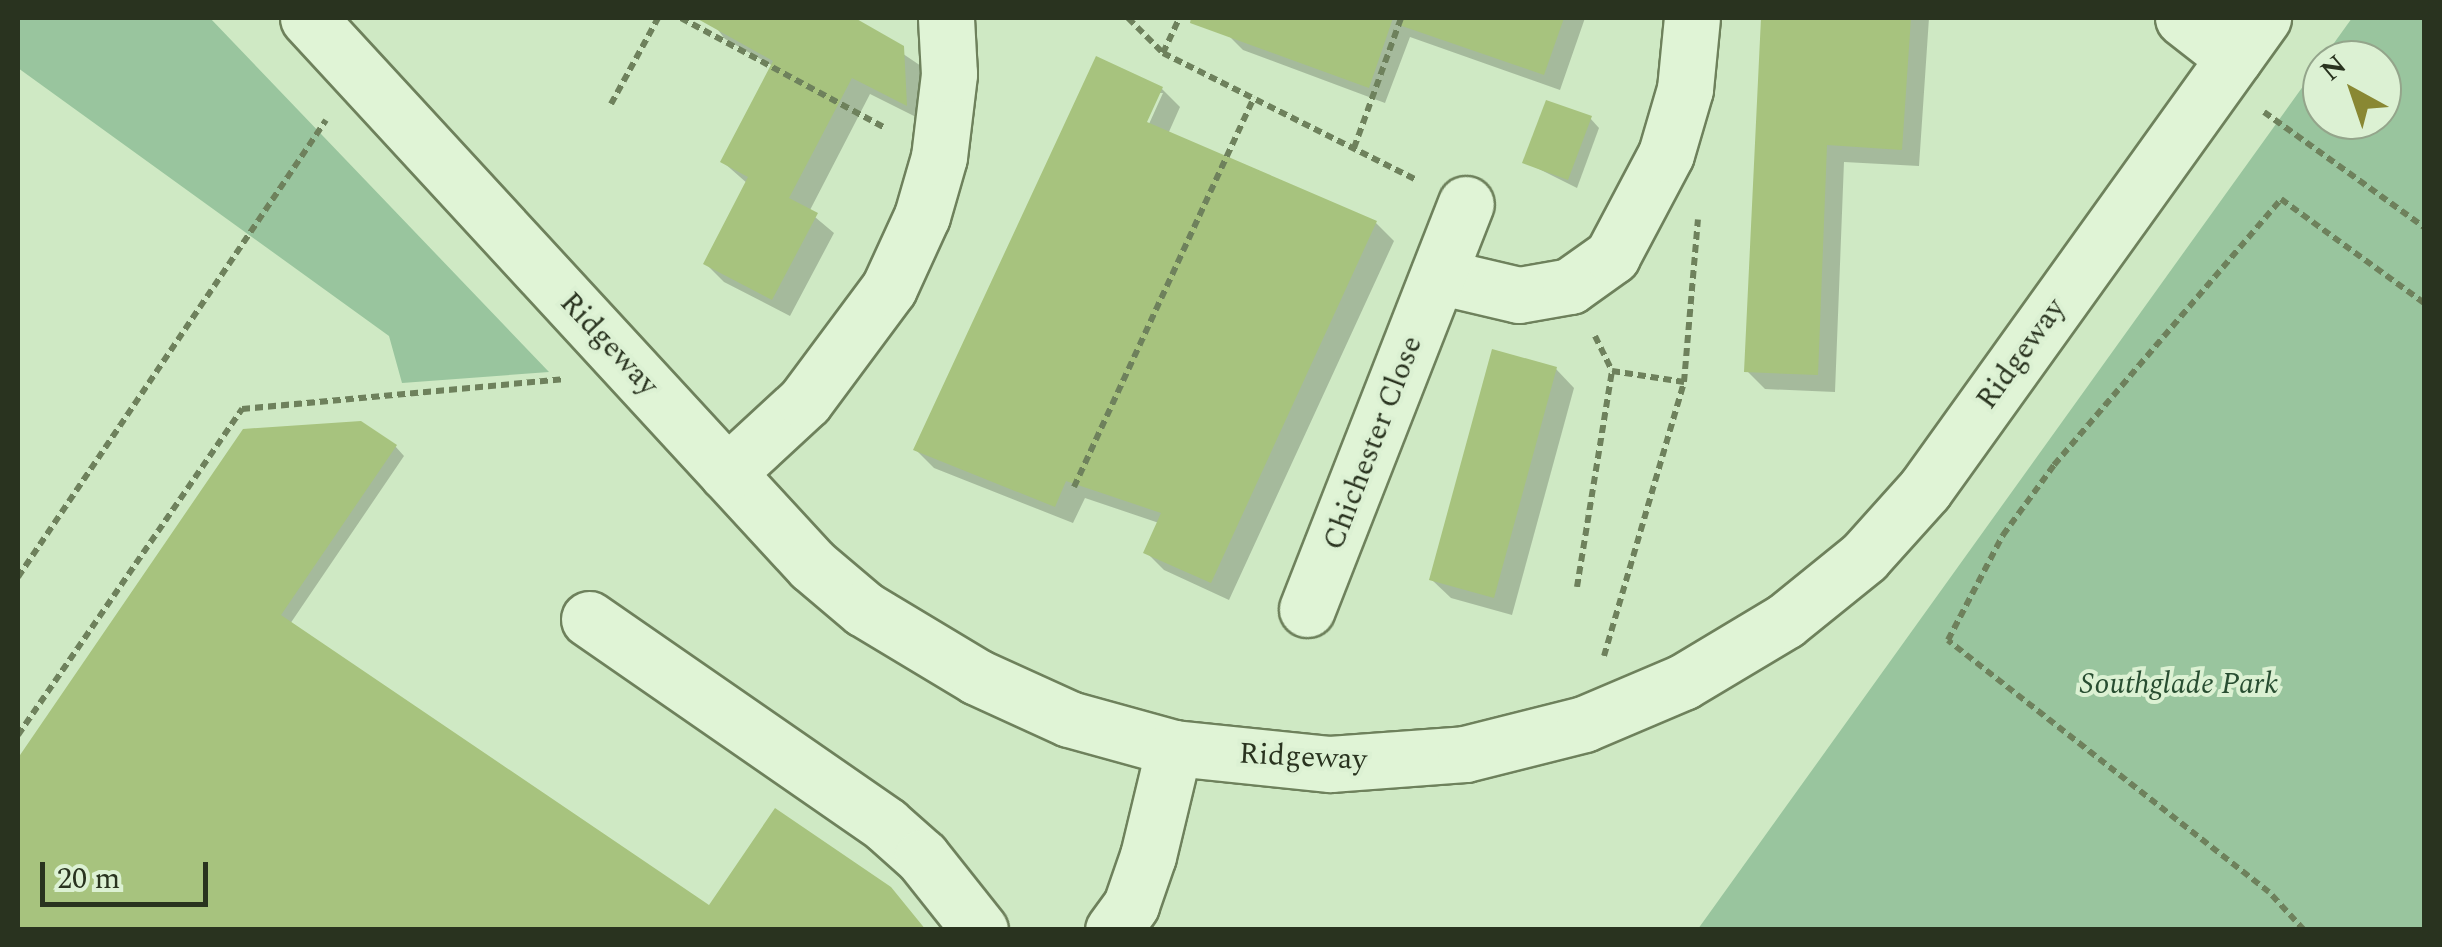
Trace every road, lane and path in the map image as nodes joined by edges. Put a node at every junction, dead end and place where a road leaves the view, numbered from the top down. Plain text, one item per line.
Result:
1 (308, 18) edge
2 (658, 18) edge
3 (681, 18) edge
4 (946, 18) edge
5 (1128, 18) edge
6 (1179, 18) edge
7 (1401, 18) edge
8 (1692, 18) edge
9 (2183, 18) edge
10 (2239, 51) edge
11 (1163, 53) junction
12 (1254, 98) junction
13 (611, 104) dead end
14 (330, 115) dead end
15 (888, 129) dead end
16 (1354, 148) junction
17 (1466, 204) joint
18 (1699, 213) dead end
19 (2424, 227) edge
20 (1438, 276) junction
21 (2424, 303) edge
22 (574, 370) dead end
23 (1684, 382) junction
24 (728, 473) junction
25 (1074, 487) dead end
26 (18, 577) edge
27 (1577, 586) dead end
28 (1308, 610) dead end
29 (588, 619) dead end
30 (1584, 724) junction
31 (18, 736) edge
32 (1174, 748) junction
33 (980, 930) edge
34 (1113, 930) edge
35 (2304, 930) edge

1 - 24 street, Ridgeway
2 - 13 path
3 - 15 path
4 - 24 street
5 - 11 path
6 - 11 path
7 - 16 path
8 - 20 street
9 - 10 street
10 - 19 path
10 - 30 street, Ridgeway
11 - 12 path
12 - 16 path
12 - 25 path
14 - 26 path
16 - 17 path
17 - 20 street, Chichester Close
18 - 23 path
20 - 28 street, Chichester Close
21 - 35 path
22 - 31 path
23 - 27 path
23 - 30 path
24 - 32 street, Ridgeway
29 - 33 street
30 - 32 street, Ridgeway
32 - 34 street

